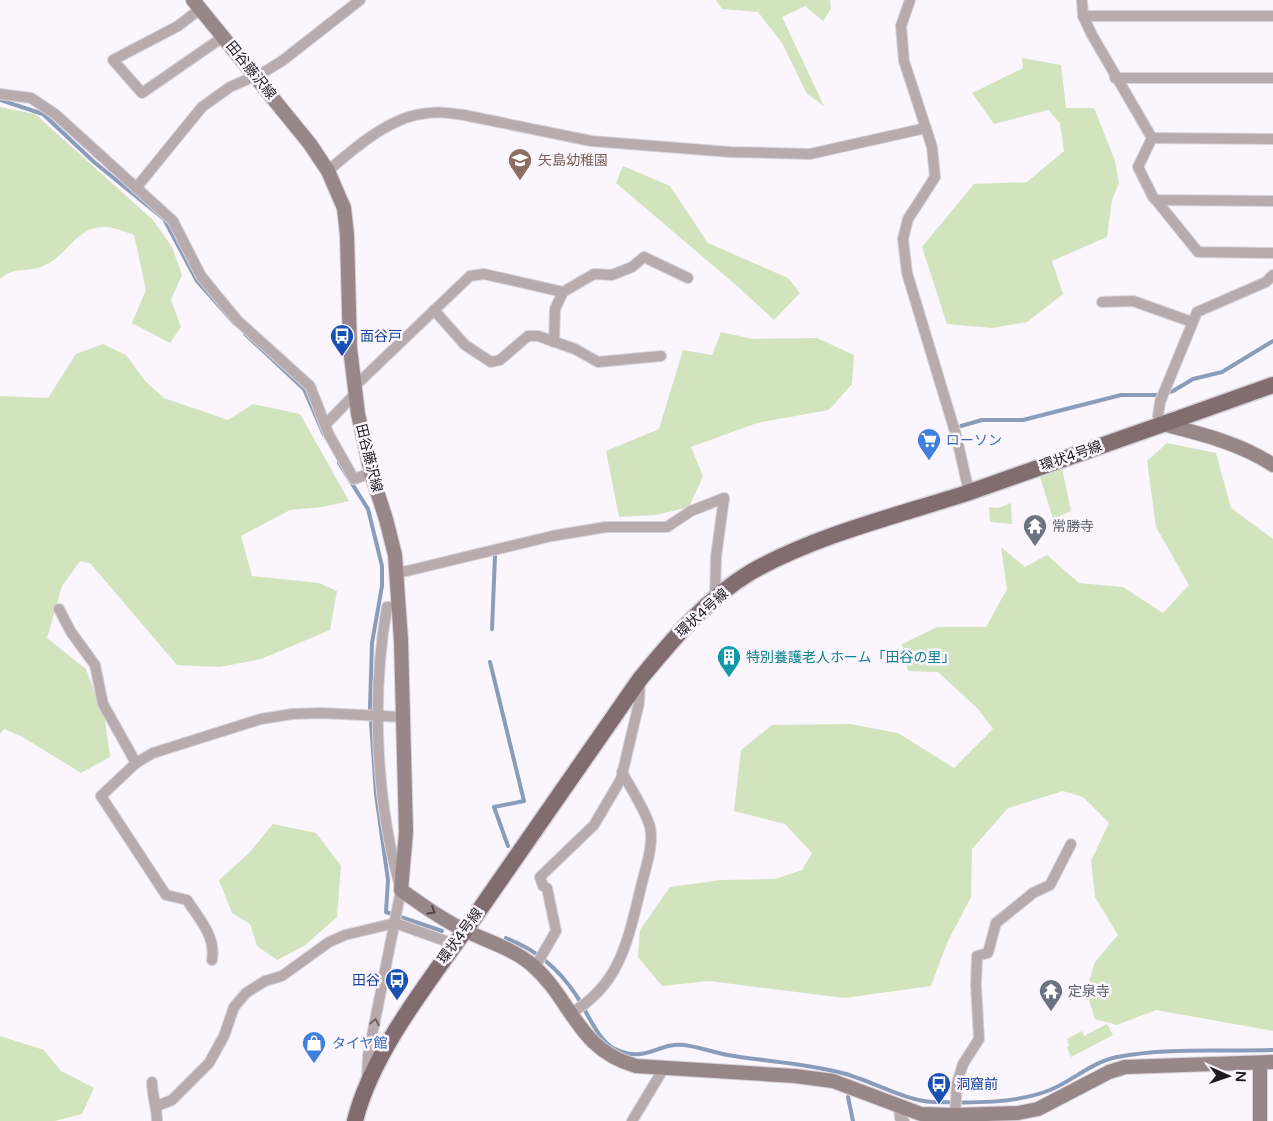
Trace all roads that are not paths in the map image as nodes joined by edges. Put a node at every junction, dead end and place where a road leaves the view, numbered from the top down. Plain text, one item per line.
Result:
1 (360, 0) edge
2 (910, 0) edge
3 (1082, 0) edge
4 (197, 4) edge
5 (1083, 16) junction
6 (1273, 16) edge
7 (224, 37) junction
8 (255, 76) junction
9 (1115, 78) junction
10 (1273, 78) edge
11 (0, 94) edge
12 (926, 128) junction
13 (1152, 138) junction
14 (1273, 139) edge
15 (328, 171) junction
16 (136, 188) junction
17 (1156, 200) junction
18 (1273, 202) edge
19 (1273, 254) edge
20 (1273, 275) edge
21 (688, 278) dead end
22 (563, 292) junction
23 (1102, 302) dead end
24 (434, 310) junction
25 (1192, 322) junction
26 (554, 342) junction
27 (661, 356) dead end
28 (1273, 385) edge
29 (355, 390) junction
30 (326, 424) junction
31 (1163, 424) junction
32 (1273, 465) edge
33 (370, 473) junction
34 (968, 492) junction
35 (396, 572) junction
36 (714, 598) junction
37 (398, 606) junction
38 (59, 609) dead end
39 (640, 679) junction
40 (372, 716) junction
41 (403, 717) junction
42 (136, 763) junction
43 (622, 772) junction
44 (1071, 844) dead end
45 (401, 890) junction
46 (396, 922) junction
47 (464, 930) junction
48 (454, 944) junction
49 (212, 960) dead end
50 (537, 964) junction
51 (579, 1009) junction
52 (1267, 1063) edge
53 (664, 1068) junction
54 (152, 1082) dead end
55 (366, 1088) junction
56 (157, 1106) junction
57 (899, 1106) junction
58 (956, 1106) junction
59 (157, 1121) edge
60 (355, 1121) edge
61 (632, 1121) edge
62 (904, 1121) edge
63 (1260, 1121) edge

1 - 8 street
2 - 12 street
3 - 5 street
4 - 7 street, 田谷藤沢線
4 - 7 street
5 - 6 street
5 - 9 street
7 - 8 street, 田谷藤沢線
8 - 15 street, 田谷藤沢線
8 - 16 street
9 - 10 street
9 - 13 street
11 - 16 street
12 - 15 street
12 - 34 street
13 - 14 street
13 - 17 street
15 - 29 street, 田谷藤沢線
16 - 30 street
17 - 18 street
17 - 19 street
20 - 25 street
21 - 22 street
22 - 24 street
22 - 26 street
23 - 25 street
24 - 26 street
24 - 29 street
25 - 31 street
26 - 27 street
28 - 31 main road, 環状4号線
29 - 30 street
29 - 33 street, 田谷藤沢線
30 - 33 street
31 - 32 street
31 - 34 main road, 環状4号線
33 - 35 street, 田谷藤沢線
34 - 36 main road, 環状4号線
35 - 36 street
35 - 37 street, 田谷藤沢線
36 - 39 main road, 環状4号線
37 - 40 street
37 - 41 street, 田谷藤沢線
38 - 42 street
39 - 43 street
39 - 47 main road, 環状4号線
40 - 41 street
40 - 42 street
40 - 45 street
41 - 45 street, 田谷藤沢線
42 - 49 street
43 - 50 street
43 - 51 street
44 - 58 street
45 - 46 street
45 -> 47 street
46 - 48 street
55 -> 46 street
46 - 56 street
47 - 48 main road, 環状4号線
47 - 50 street
48 - 55 main road, 環状4号線
50 - 51 street
51 - 53 street
52 - 58 street
52 - 63 street
53 - 57 street
53 - 61 street
54 - 56 street
55 - 60 main road, 環状4号線
56 - 59 street
57 - 58 street
57 - 62 street

